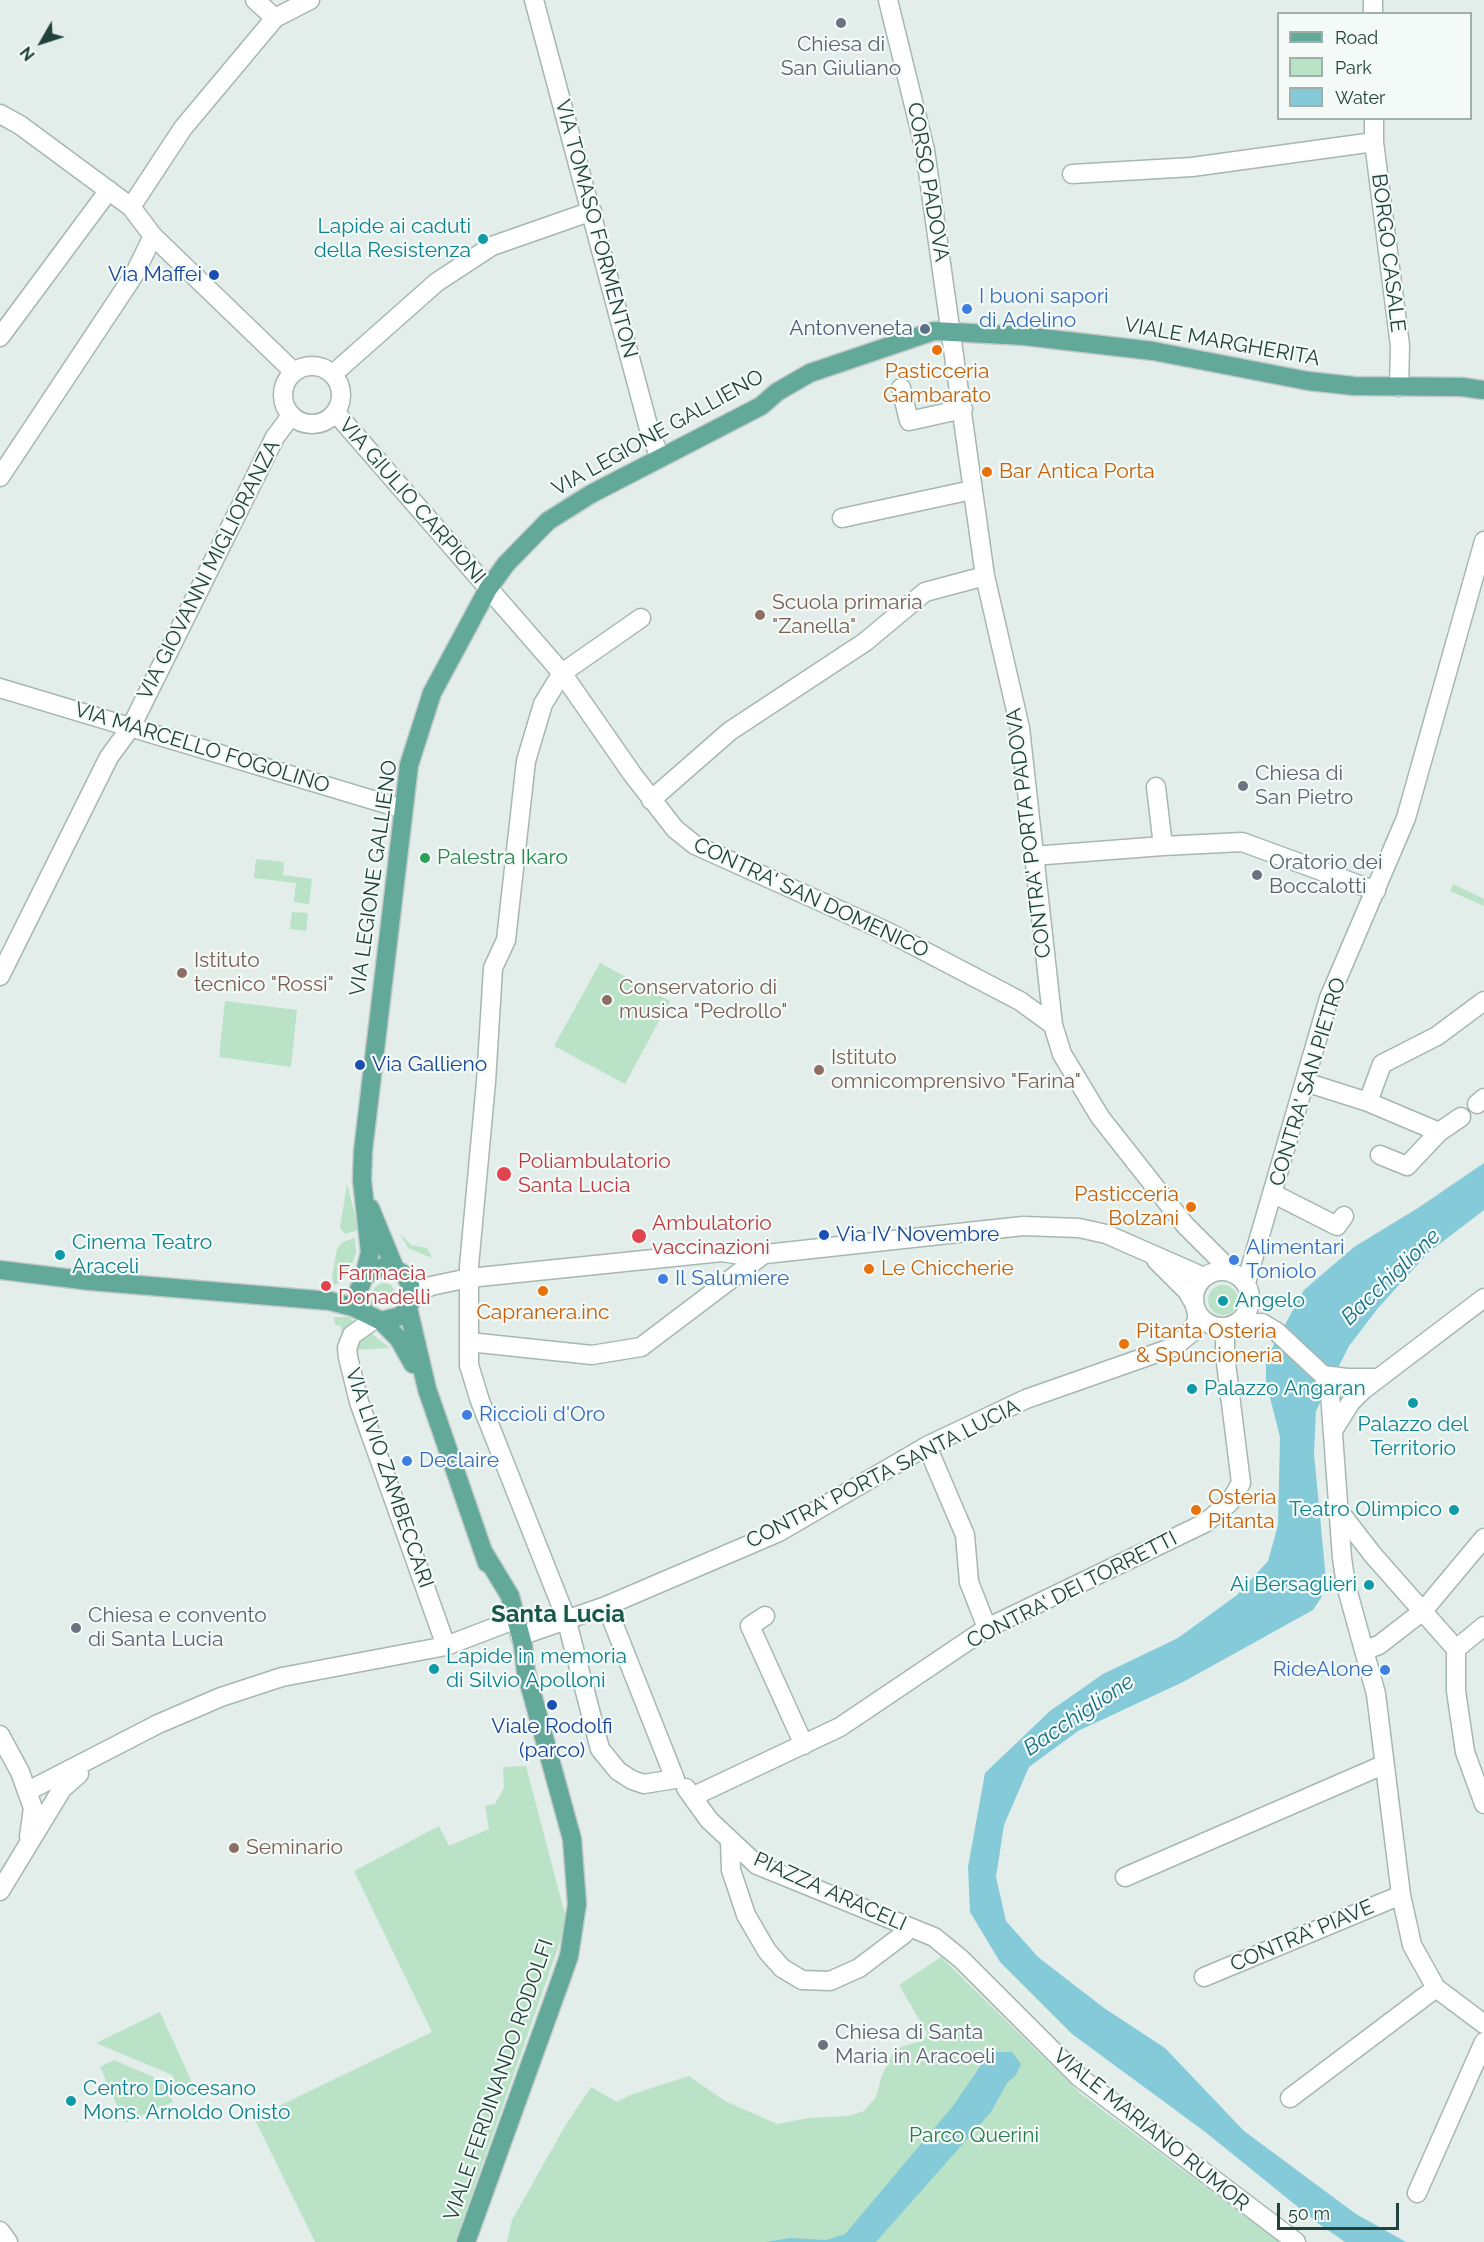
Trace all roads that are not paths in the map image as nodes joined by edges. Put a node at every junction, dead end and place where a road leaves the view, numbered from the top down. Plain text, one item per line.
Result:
1 (255, 0) edge
2 (310, 0) edge
3 (534, 0) edge
4 (888, 0) edge
5 (275, 18) junction
6 (0, 114) edge
7 (1374, 120) edge
8 (1374, 142) junction
9 (1072, 174) dead end
10 (109, 190) junction
11 (131, 207) junction
12 (592, 211) junction
13 (153, 236) junction
14 (953, 330) junction
15 (0, 337) edge
16 (294, 372) junction
17 (333, 374) junction
18 (1480, 386) edge
19 (1400, 387) junction
20 (901, 388) dead end
21 (963, 409) junction
22 (336, 412) junction
23 (291, 416) junction
24 (660, 458) junction
25 (0, 477) edge
26 (972, 490) junction
27 (842, 518) dead end
28 (1484, 541) edge
29 (985, 576) junction
30 (488, 589) junction
31 (641, 618) dead end
32 (562, 673) junction
33 (0, 688) edge
34 (131, 727) junction
35 (1156, 787) dead end
36 (651, 800) junction
37 (403, 809) junction
38 (1163, 846) junction
39 (1033, 856) junction
40 (1376, 891) junction
41 (0, 976) edge
42 (1484, 1001) edge
43 (1053, 1025) junction
44 (1305, 1082) junction
45 (1368, 1102) junction
46 (1461, 1117) dead end
47 (1439, 1132) junction
48 (1380, 1155) dead end
49 (362, 1190) junction
50 (1274, 1194) junction
51 (1344, 1216) dead end
52 (1185, 1225) junction
53 (722, 1252) junction
54 (1148, 1252) junction
55 (764, 1254) junction
56 (0, 1270) edge
57 (400, 1272) junction
58 (1209, 1275) junction
59 (469, 1278) junction
60 (731, 1280) junction
61 (362, 1281) junction
62 (446, 1281) junction
63 (1243, 1283) junction
64 (1484, 1298) edge
65 (330, 1301) junction
66 (410, 1302) junction
67 (1196, 1307) junction
68 (374, 1317) junction
69 (1260, 1317) junction
70 (1232, 1326) junction
71 (469, 1342) junction
72 (1323, 1375) junction
73 (1378, 1378) junction
74 (427, 1389) junction
75 (1334, 1429) junction
76 (927, 1446) junction
77 (1339, 1511) junction
78 (1484, 1538) edge
79 (484, 1553) junction
80 (1373, 1555) junction
81 (1342, 1558) junction
82 (1423, 1611) junction
83 (765, 1616) dead end
84 (566, 1618) junction
85 (612, 1620) dead end
86 (506, 1623) junction
87 (1484, 1626) edge
88 (987, 1628) junction
89 (520, 1636) junction
90 (446, 1646) junction
91 (1456, 1649) junction
92 (1365, 1650) junction
93 (526, 1672) junction
94 (0, 1735) edge
95 (804, 1745) junction
96 (106, 1752) junction
97 (1383, 1765) junction
98 (675, 1779) junction
99 (29, 1796) junction
100 (694, 1796) junction
101 (1484, 1804) edge
102 (52, 1805) junction
103 (730, 1841) junction
104 (27, 1848) junction
105 (1125, 1877) dead end
106 (0, 1891) edge
107 (1401, 1895) junction
108 (904, 1934) dead end
109 (934, 1937) joint
110 (1204, 1977) dead end
111 (1436, 1988) junction
112 (1484, 2024) edge
113 (1484, 2042) edge
114 (1290, 2098) dead end
115 (1417, 2193) dead end
116 (0, 2231) edge
117 (8, 2242) edge
118 (466, 2242) edge
119 (1296, 2242) edge

1 - 5 street
2 - 5 street
3 - 12 street, VIA TOMASO FORMENTON
4 - 14 street, CORSO PADOVA
5 - 11 street
6 - 10 street
7 - 8 street, BORGO CASALE
8 - 9 street
8 - 19 street, BORGO CASALE
10 - 11 street
10 - 15 street
11 - 13 street
12 - 17 street
12 - 24 street, VIA TOMASO FORMENTON
13 - 16 street
13 - 25 street
14 - 19 main road, VIALE MARGHERITA
14 - 21 street, CONTRA' PORTA PADOVA
14 - 24 main road, VIA LEGIONE GALLIENO
16 - 17 street
16 - 23 street
17 - 22 street
18 - 19 main road, VIALE MARGHERITA
20 - 21 street
21 - 26 street, CONTRA' PORTA PADOVA
22 - 23 street
22 - 30 street, VIA GIULIO CARPIONI
23 - 34 street, VIA GIOVANNI MIGLIORANZA
24 - 30 main road, VIA LEGIONE GALLIENO
26 - 27 street
26 - 29 street, CONTRA' PORTA PADOVA
28 - 40 street, CONTRA' SAN PIETRO
29 - 36 street
29 - 39 street, CONTRA' PORTA PADOVA
30 - 32 street, CONTRA' SAN DOMENICO
30 - 37 main road, VIA LEGIONE GALLIENO
31 - 32 street
32 - 36 street, CONTRA' SAN DOMENICO
32 - 59 street
33 - 34 street, VIA MARCELLO FOGOLINO
34 - 37 street, VIA MARCELLO FOGOLINO
34 - 41 street, VIA GIOVANNI MIGLIORANZA
35 - 38 street
36 - 43 street, CONTRA' SAN DOMENICO
37 - 49 main road, VIA LEGIONE GALLIENO
38 - 39 street
38 - 40 street
39 - 43 street, CONTRA' PORTA PADOVA
40 - 44 street, CONTRA' SAN PIETRO
42 - 45 street
43 - 52 street, CONTRA' PORTA PADOVA
44 - 45 street
44 - 50 street, CONTRA' SAN PIETRO
45 - 47 street
46 - 47 street
47 - 48 street
49 - 57 main road, VIA LEGIONE GALLIENO
49 - 61 main road, VIA LEGIONE GALLIENO
50 - 51 street
50 - 63 street, CONTRA' SAN PIETRO
52 - 58 street
52 - 63 street
53 - 55 street
53 - 59 street
53 - 60 street
54 - 55 street
54 - 58 street
54 - 67 street
55 - 60 street
56 - 65 main road
57 - 61 main road
57 - 62 street
57 - 66 main road
58 - 63 street
58 - 67 street
59 - 62 street
59 - 71 street
60 - 71 street
61 - 65 main road
61 - 68 main road
62 - 66 street
63 - 69 street
63 - 70 street
64 - 73 street
65 - 68 main road
66 - 68 main road
66 - 74 main road
67 - 70 street
67 - 76 street, CONTRA' PORTA SANTA LUCIA
68 - 74 main road
68 - 90 street, VIA LIVIO ZAMBECCARI
69 - 70 street
69 - 72 street
70 - 88 street, CONTRA' DEI TORRETTI
71 - 84 street
72 - 73 street
72 - 75 street
73 - 75 street
74 - 79 main road
75 - 77 street
76 - 84 street, CONTRA' PORTA SANTA LUCIA
76 - 88 street
77 - 80 street
77 - 81 street
78 - 82 street
79 - 86 main road
79 - 89 main road, VIALE FERDINANDO RODOLFI
80 - 81 street
80 - 82 street
81 - 92 street
82 - 91 street
82 - 92 street
83 - 95 street
84 - 89 street, CONTRA' PORTA SANTA LUCIA
84 - 98 street
85 - 98 street
86 - 90 street
86 - 93 main road
87 - 91 street
88 - 95 street, CONTRA' DEI TORRETTI
89 - 93 main road, VIALE FERDINANDO RODOLFI
90 - 96 street
91 - 101 street
92 - 97 street
93 - 118 main road, VIALE FERDINANDO RODOLFI
94 - 99 street
95 - 100 street, CONTRA' DEI TORRETTI
96 - 99 street
96 - 102 street
97 - 105 street
97 - 107 street
98 - 100 street, PIAZZA ARACELI
99 - 102 street
99 - 104 street
100 - 103 street, PIAZZA ARACELI
102 - 104 street
103 - 108 street, PIAZZA ARACELI
103 - 109 street, PIAZZA ARACELI
104 - 106 street
107 - 110 street, CONTRA' PIAVE
107 - 111 street
109 - 119 street, VIALE MARIANO RUMOR
111 - 112 street
111 - 114 street
113 - 115 street
116 - 117 street

